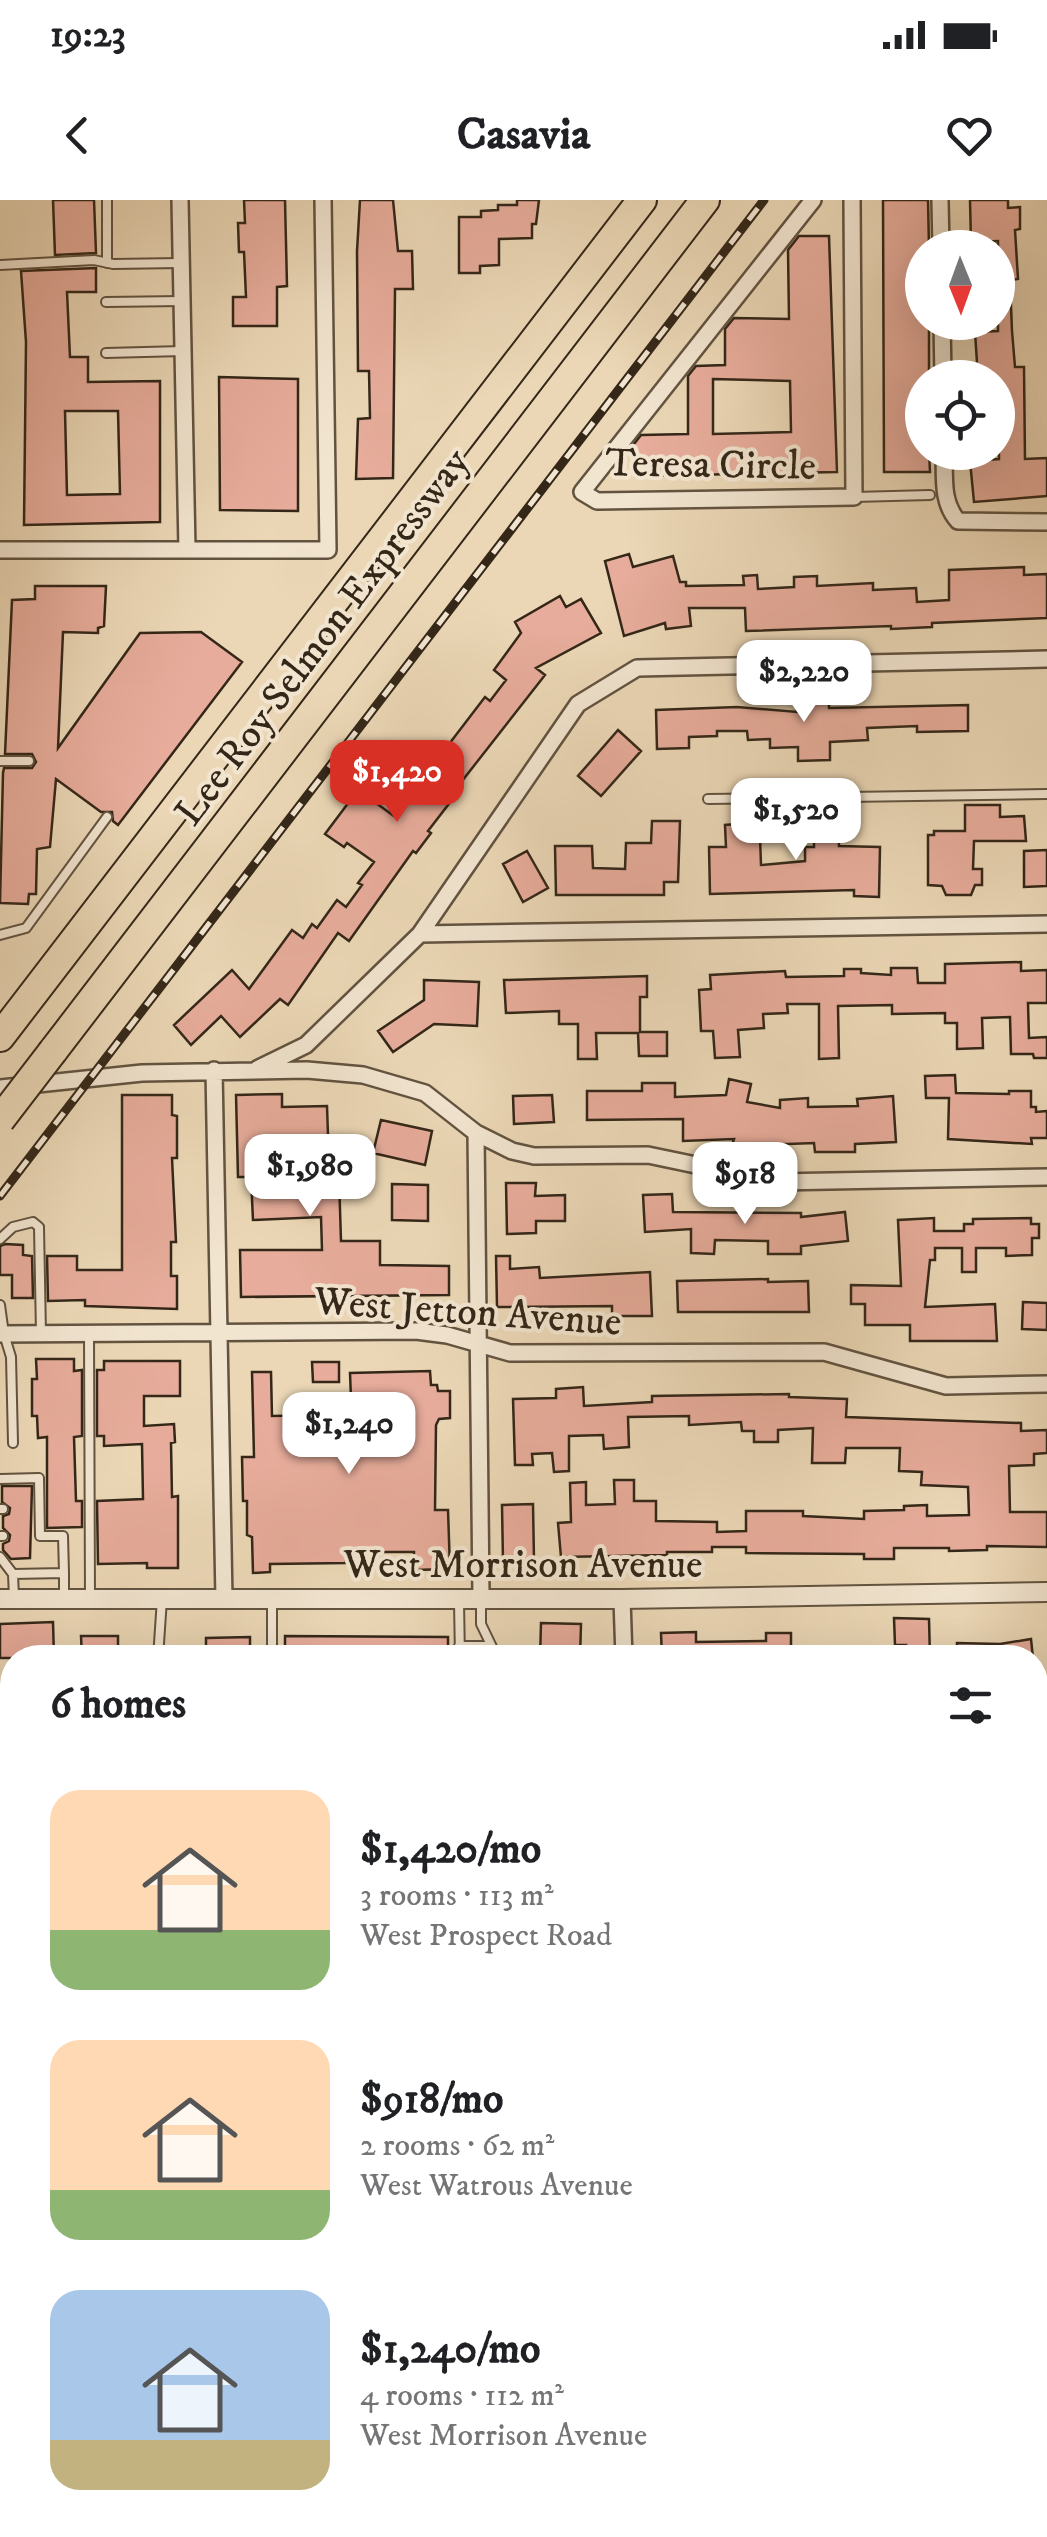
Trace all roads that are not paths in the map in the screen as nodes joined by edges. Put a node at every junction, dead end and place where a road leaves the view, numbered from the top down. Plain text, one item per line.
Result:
1 (107, 200) edge
2 (180, 200) edge
3 (323, 200) edge
4 (813, 200) edge
5 (852, 200) edge
6 (940, 200) edge
7 (640, 202) edge
8 (703, 202) edge
9 (941, 230) edge
10 (107, 263) junction
11 (182, 263) junction
12 (0, 266) edge
13 (182, 301) junction
14 (106, 302) dead end
15 (184, 351) junction
16 (106, 353) dead end
17 (944, 470) edge
18 (930, 494) dead end
19 (854, 497) junction
20 (1047, 522) edge
21 (188, 549) junction
22 (0, 550) edge
23 (1047, 659) edge
24 (0, 761) edge
25 (28, 762) dead end
26 (1047, 794) edge
27 (708, 799) dead end
28 (107, 817) dead end
29 (1047, 924) edge
30 (420, 934) junction
31 (0, 935) edge
32 (0, 1037) edge
33 (214, 1070) junction
34 (254, 1070) junction
35 (0, 1088) edge
36 (0, 1120) edge
37 (476, 1133) junction
38 (1047, 1177) edge
39 (0, 1240) edge
40 (0, 1305) edge
41 (217, 1332) junction
42 (89, 1333) junction
43 (2, 1334) edge
44 (41, 1334) junction
45 (477, 1343) junction
46 (1047, 1384) edge
47 (13, 1443) dead end
48 (0, 1479) edge
49 (0, 1557) edge
50 (64, 1573) junction
51 (13, 1574) junction
52 (1047, 1592) edge
53 (458, 1598) junction
54 (481, 1598) junction
55 (7, 1599) edge
56 (64, 1599) junction
57 (90, 1599) junction
58 (162, 1599) junction
59 (224, 1599) junction
60 (272, 1599) junction
61 (622, 1599) junction
62 (160, 1645) edge
63 (272, 1645) edge
64 (460, 1645) edge
65 (491, 1645) edge
66 (624, 1645) edge

1 - 10 lane
2 - 11 street
3 - 21 street
4 - 19 street, Teresa Circle
5 - 19 street, Teresa Circle
6 - 9 street
7 - 32 highway, Lee Roy Selmon Expressway
8 - 36 highway, Lee Roy Selmon Expressway, bridge
10 - 11 lane
10 - 12 lane
11 - 13 street
13 - 14 lane
13 - 15 street
15 - 16 lane
15 - 21 street
17 - 20 street
18 - 19 lane
21 - 22 street
23 - 30 street
24 - 25 lane
26 - 27 lane
28 - 31 lane
29 - 30 street
30 - 34 street
33 - 34 street
33 - 35 street
33 - 41 street
34 - 37 street
37 - 38 street
37 - 45 street
39 - 44 lane
40 - 43 lane
41 - 42 street, West Jetton Avenue
41 - 45 street, West Jetton Avenue
41 - 59 street
42 - 44 street, West Jetton Avenue
42 - 57 lane
43 - 44 street, West Jetton Avenue
43 - 47 lane
45 - 46 street, West Jetton Avenue
45 - 54 street
48 - 50 lane
49 - 51 lane
50 - 51 lane
50 - 56 lane
51 - 55 lane
52 - 61 street, West Morrison Avenue
53 - 54 street, West Morrison Avenue
53 - 60 street, West Morrison Avenue
53 - 64 lane
54 - 61 street, West Morrison Avenue
54 - 65 lane
55 - 56 street, West Morrison Avenue
56 - 57 street, West Morrison Avenue
57 - 58 street, West Morrison Avenue
58 - 59 street, West Morrison Avenue
58 - 62 lane
59 - 60 street, West Morrison Avenue
60 - 63 lane
61 - 66 street

